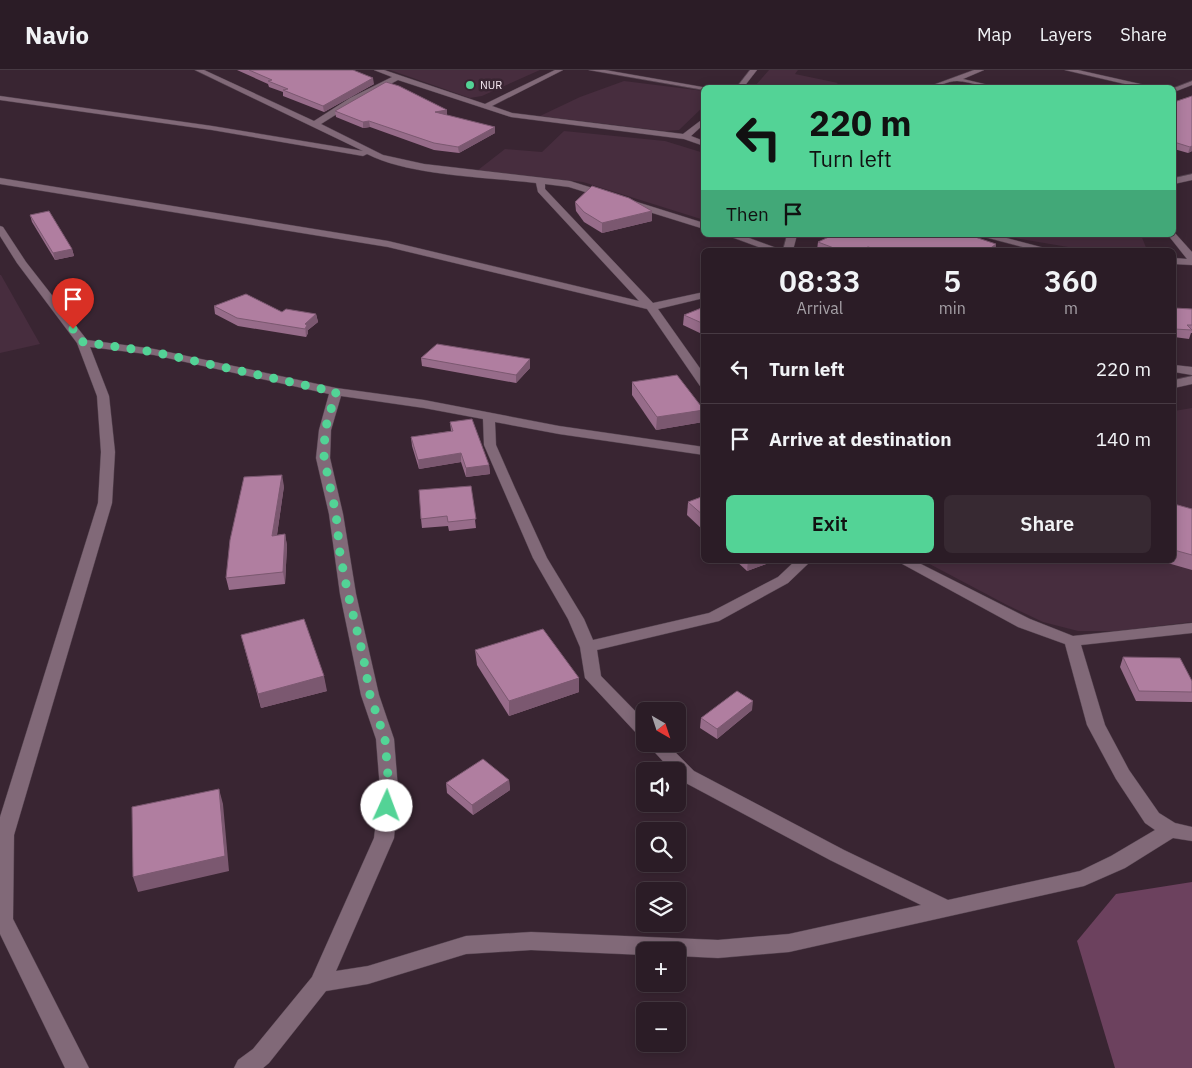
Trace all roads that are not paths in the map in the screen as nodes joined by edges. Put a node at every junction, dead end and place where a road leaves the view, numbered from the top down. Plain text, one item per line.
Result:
1 (198, 70) edge
2 (377, 70) edge
3 (560, 70) edge
4 (592, 70) edge
5 (754, 70) edge
6 (981, 70) edge
7 (1068, 70) edge
8 (396, 78) junction
9 (955, 79) junction
10 (1192, 83) edge
11 (742, 85) edge
12 (937, 85) edge
13 (984, 85) edge
14 (1140, 85) edge
15 (701, 87) edge
16 (1176, 89) edge
17 (0, 98) edge
18 (484, 107) junction
19 (701, 123) edge
20 (315, 124) junction
21 (685, 137) junction
22 (701, 143) edge
23 (380, 157) junction
24 (1192, 177) edge
25 (0, 181) edge
26 (540, 181) junction
27 (1176, 181) edge
28 (701, 225) edge
29 (0, 229) edge
30 (737, 237) edge
31 (991, 237) edge
32 (1175, 237) edge
33 (771, 248) edge
34 (1037, 248) edge
35 (1192, 260) edge
36 (1176, 261) edge
37 (701, 296) edge
38 (651, 307) junction
39 (83, 342) junction
40 (1176, 369) edge
41 (1192, 371) edge
42 (701, 379) edge
43 (1192, 380) edge
44 (1176, 384) edge
45 (336, 392) junction
46 (489, 416) junction
47 (701, 451) edge
48 (802, 563) edge
49 (908, 563) edge
50 (1192, 628) edge
51 (1072, 641) junction
52 (588, 647) junction
53 (636, 723) edge
54 (664, 752) edge
55 (1170, 830) junction
56 (1192, 834) edge
57 (946, 908) junction
58 (320, 983) junction
59 (77, 1068) edge
60 (246, 1068) edge

1 - 20 street
2 - 8 street
3 - 18 street
4 - 15 street
5 - 11 street
6 - 9 street
7 - 14 street
8 - 18 street
8 - 20 street
9 - 12 street
9 - 13 street
10 - 16 street
17 - 23 street
18 - 21 street
19 - 21 street
20 - 23 street
21 - 22 street
23 - 26 street
24 - 27 street
25 - 38 street
26 - 28 street
26 - 38 street
29 - 39 street
30 - 33 street
31 - 34 street
32 - 35 street
35 - 36 street
37 - 38 street
38 - 42 street
39 - 45 street
39 - 59 street
40 - 41 street
43 - 44 street
45 - 46 street
45 - 58 street
46 - 47 street
46 - 52 street
48 - 52 street
49 - 51 street
50 - 51 street
51 - 55 street
52 - 53 street
54 - 57 street
55 - 56 street
55 - 57 street
57 - 58 street
58 - 60 street

